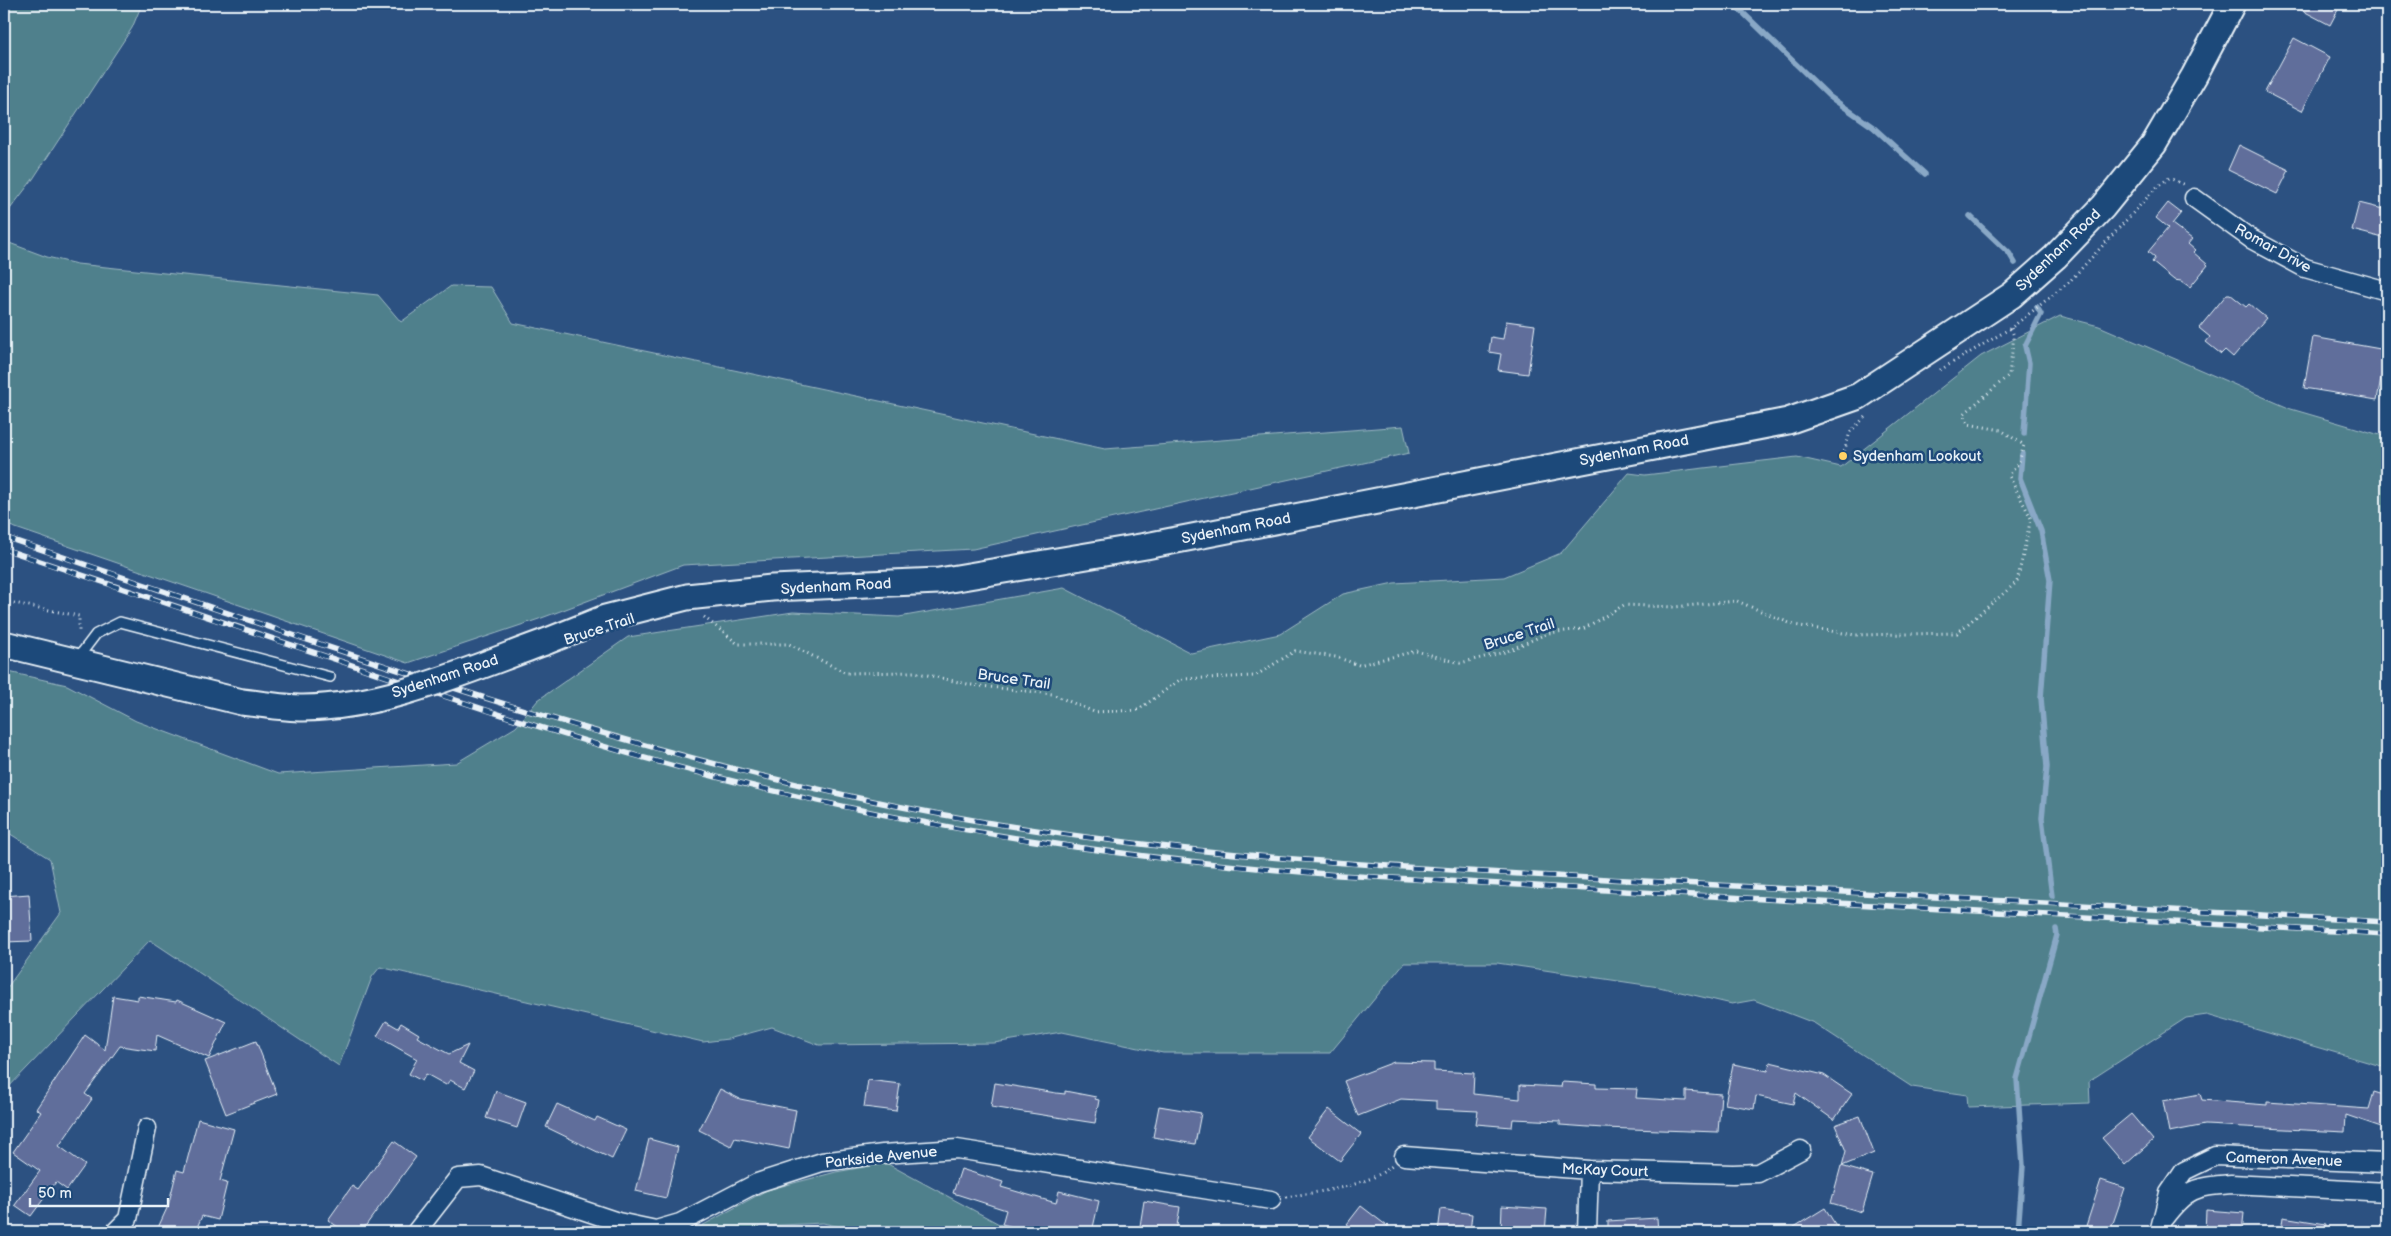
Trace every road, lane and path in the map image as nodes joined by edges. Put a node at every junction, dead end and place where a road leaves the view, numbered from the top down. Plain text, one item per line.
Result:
1 (2232, 4) edge
2 (2194, 198) joint
3 (2387, 291) edge
4 (2011, 328) junction
5 (1935, 374) dead end
6 (1870, 414) dead end
7 (1843, 456) dead end
8 (4, 601) edge
9 (702, 616) dead end
10 (4, 644) edge
11 (76, 661) junction
12 (330, 677) dead end
13 (147, 1128) dead end
14 (1800, 1150) dead end
15 (1404, 1156) joint
16 (2387, 1163) edge
17 (1589, 1170) junction
18 (2387, 1192) edge
19 (1271, 1200) joint
20 (2159, 1228) edge
21 (115, 1232) edge
22 (416, 1232) edge
23 (1587, 1232) edge

1 - 11 main road, Sydenham Road, bridge
2 - 3 street, Romar Drive
2 - 4 path
4 - 5 path
4 - 9 path, Bruce Trail
6 - 7 path
8 - 11 path
10 - 11 main road, Sydenham Road
11 - 12 lane
13 - 21 street
14 - 17 street, McKay Court
15 - 17 street, McKay Court
15 - 19 path
16 - 20 street, Cameron Avenue
17 - 23 street
18 - 20 street, Cameron Avenue
19 - 22 street, Parkside Avenue

